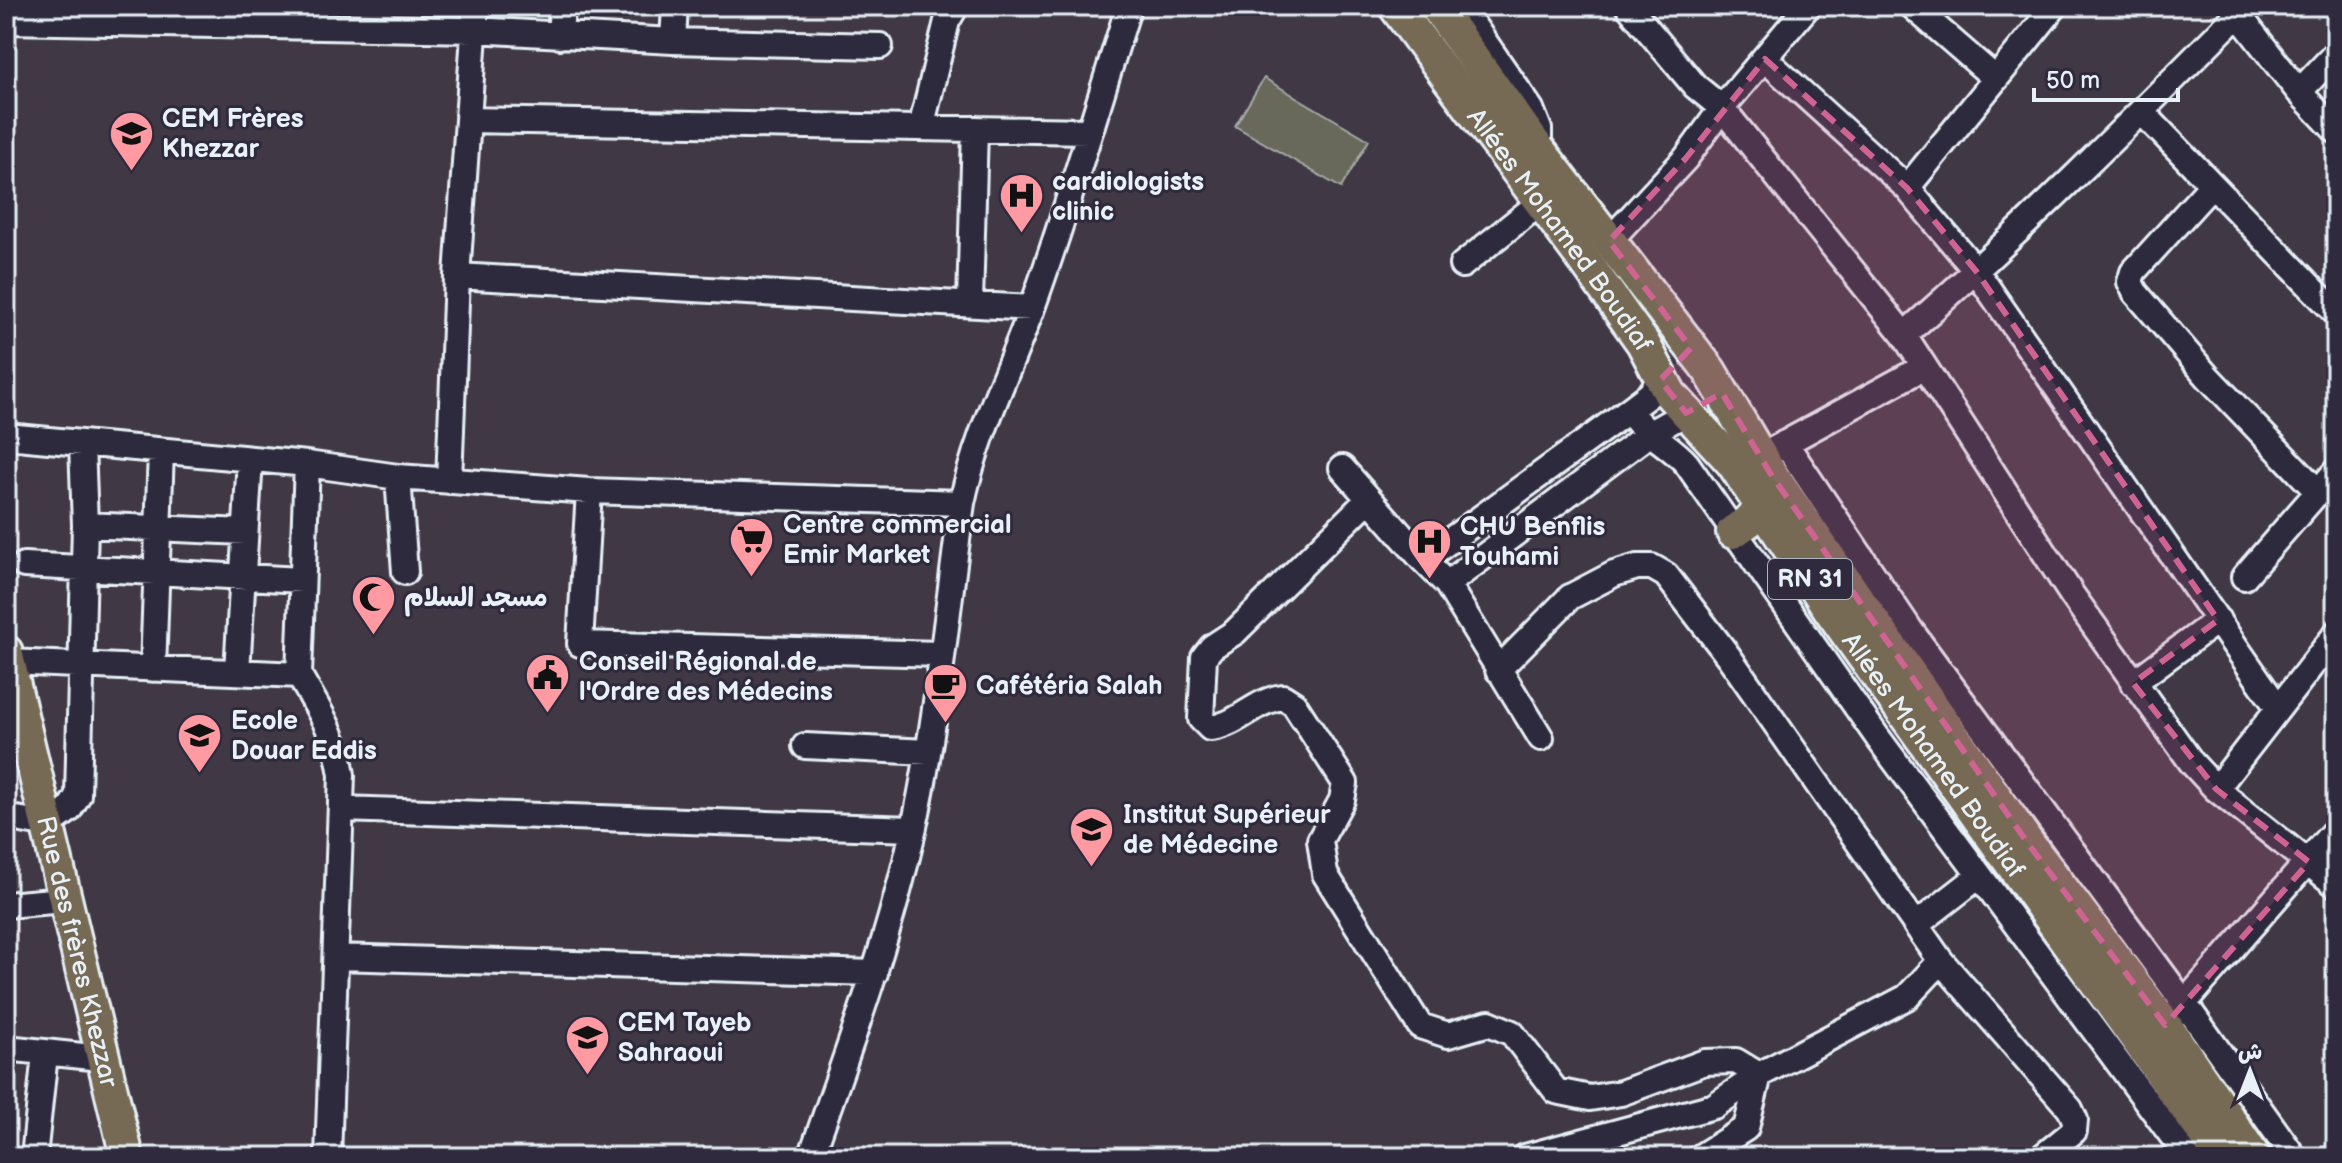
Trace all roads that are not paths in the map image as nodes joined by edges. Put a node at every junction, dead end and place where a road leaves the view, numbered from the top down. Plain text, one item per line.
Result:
1 (562, 6) edge
2 (675, 6) edge
3 (956, 6) edge
4 (1129, 6) edge
5 (1395, 6) edge
6 (1436, 6) edge
7 (1460, 6) edge
8 (1628, 6) edge
9 (1808, 6) edge
10 (1912, 6) edge
11 (2055, 6) edge
12 (2236, 10) edge
13 (475, 18) edge
14 (6, 21) edge
15 (560, 36) junction
16 (673, 41) junction
17 (880, 46) dead end
18 (2336, 53) edge
19 (1765, 59) junction
20 (1996, 79) junction
21 (2299, 92) junction
22 (1722, 108) junction
23 (2142, 112) junction
24 (468, 120) junction
25 (921, 128) junction
26 (975, 129) junction
27 (1089, 131) junction
28 (2336, 131) edge
29 (1539, 150) junction
30 (2211, 186) junction
31 (1907, 188) junction
32 (1541, 202) junction
33 (1609, 241) junction
34 (1462, 265) dead end
35 (1976, 271) junction
36 (457, 276) junction
37 (970, 303) junction
38 (1032, 308) junction
39 (2336, 313) edge
40 (1904, 335) junction
41 (1693, 351) junction
42 (1924, 367) junction
43 (1660, 380) junction
44 (1721, 392) junction
45 (1629, 410) junction
46 (1686, 413) junction
47 (1650, 433) junction
48 (6, 436) edge
49 (82, 444) junction
50 (1773, 450) junction
51 (161, 451) junction
52 (250, 459) junction
53 (307, 464) junction
54 (1342, 468) dead end
55 (2336, 471) edge
56 (398, 477) junction
57 (449, 481) junction
58 (589, 491) junction
59 (2319, 493) junction
60 (1369, 499) junction
61 (962, 503) junction
62 (1764, 510) junction
63 (85, 525) junction
64 (157, 530) junction
65 (245, 532) junction
66 (1733, 532) junction
67 (1423, 560) junction
68 (24, 565) dead end
69 (83, 570) junction
70 (405, 572) dead end
71 (156, 573) junction
72 (2244, 577) dead end
73 (242, 579) junction
74 (302, 580) junction
75 (1447, 584) junction
76 (2218, 620) junction
77 (2336, 634) edge
78 (941, 654) junction
79 (7, 657) edge
80 (79, 664) junction
81 (153, 669) junction
82 (1498, 670) junction
83 (237, 671) junction
84 (299, 675) junction
85 (2133, 683) junction
86 (2278, 708) junction
87 (1541, 738) dead end
88 (805, 746) dead end
89 (928, 752) junction
90 (2216, 789) junction
91 (343, 809) junction
92 (6, 817) edge
93 (48, 825) junction
94 (913, 829) junction
95 (2336, 829) edge
96 (2309, 862) junction
97 (1979, 876) junction
98 (2336, 885) edge
99 (64, 900) junction
100 (6, 905) edge
101 (1916, 925) junction
102 (337, 957) junction
103 (1941, 961) junction
104 (875, 973) junction
105 (2175, 1014) junction
106 (6, 1048) edge
107 (45, 1054) junction
108 (101, 1058) junction
109 (1759, 1075) junction
110 (1735, 1148) edge
111 (34, 1157) edge
112 (127, 1157) edge
113 (328, 1157) edge
114 (811, 1157) edge
115 (1525, 1157) edge
116 (1700, 1157) edge
117 (2042, 1157) edge
118 (2188, 1157) edge
119 (2221, 1157) edge
120 (2254, 1157) edge
121 (2294, 1157) edge

1 - 15 street
2 - 16 street
3 - 25 street
4 - 27 street
5 - 32 main road, Allées Mohamed Boudiaf / RN 31
6 - 29 main road, Allées Mohamed Boudiaf / RN 31
7 - 29 street
8 - 22 street
9 - 19 street
10 - 20 street
11 - 20 street
12 - 21 street
12 - 23 street
13 - 14 street
13 - 15 street
13 - 24 street
15 - 16 street
16 - 17 street
18 - 21 street
19 - 22 street
19 - 31 street
20 - 31 street
21 - 28 street
22 - 33 street
22 - 40 street
23 - 30 street
23 - 35 street
24 - 25 street
24 - 36 street
25 - 26 street
26 - 27 street
26 - 37 street
27 - 38 street
29 - 33 main road, Allées Mohamed Boudiaf / RN 31
30 - 39 street
30 - 59 street
31 - 35 street
32 - 34 street
32 - 43 main road, Allées Mohamed Boudiaf / RN 31
33 - 41 main road, Allées Mohamed Boudiaf / RN 31
35 - 40 street
35 - 76 street
36 - 37 street
36 - 57 street
37 - 38 street
38 - 61 street
40 - 42 street
41 - 43 main road
41 - 44 main road, Allées Mohamed Boudiaf / RN 31
42 - 50 street
42 - 85 street
43 - 45 street
43 - 46 main road, Allées Mohamed Boudiaf / RN 31
44 - 46 main road
44 - 50 main road, Allées Mohamed Boudiaf / RN 31
45 - 47 street
45 - 67 street
46 - 47 street
46 - 62 main road, Allées Mohamed Boudiaf / RN 31
47 - 66 street
47 - 75 street
48 - 49 street
49 - 51 street
49 - 63 street
50 - 105 main road, Allées Mohamed Boudiaf / RN 31
51 - 52 street
51 - 64 street
52 - 53 street
52 - 65 street
53 - 56 street
53 - 74 street
54 - 60 street
55 - 59 street
56 - 57 street
56 - 70 street
57 - 58 street
58 - 61 street
58 - 78 street
59 - 72 street
60 - 67 street
60 - 109 street
61 - 78 street
62 - 66 main road
62 - 119 main road, Allées Mohamed Boudiaf / RN 31
63 - 64 street
63 - 69 street
64 - 65 street
64 - 71 street
65 - 73 street
66 - 97 street
67 - 75 street
68 - 69 street
69 - 71 street
69 - 80 street
71 - 73 street
71 - 81 street
73 - 74 street
73 - 83 street
74 - 84 street
75 - 82 street
76 - 85 street
76 - 86 street
77 - 86 street
78 - 89 street
79 - 80 street
79 - 93 main road, Rue des frères Khezzar
80 - 81 street
80 - 93 street
81 - 83 street
82 - 87 street
82 - 101 street
83 - 84 street
84 - 91 street
85 - 90 street
86 - 90 street
88 - 89 street
89 - 94 street
90 - 96 street
91 - 94 street
91 - 102 street
92 - 93 street
93 - 99 main road, Rue des frères Khezzar
94 - 104 street
95 - 96 street
96 - 98 street
96 - 105 street
97 - 101 street
97 - 118 street
99 - 100 street
99 - 108 main road, Rue des frères Khezzar
101 - 103 street
102 - 104 street
102 - 113 street
103 - 109 street
103 - 117 street
104 - 114 street
105 - 120 main road, Allées Mohamed Boudiaf / RN 31
105 - 121 street
106 - 107 street
107 - 108 street
107 - 111 street
108 - 112 main road, Rue des frères Khezzar
109 - 110 street
109 - 115 street
110 - 116 street

